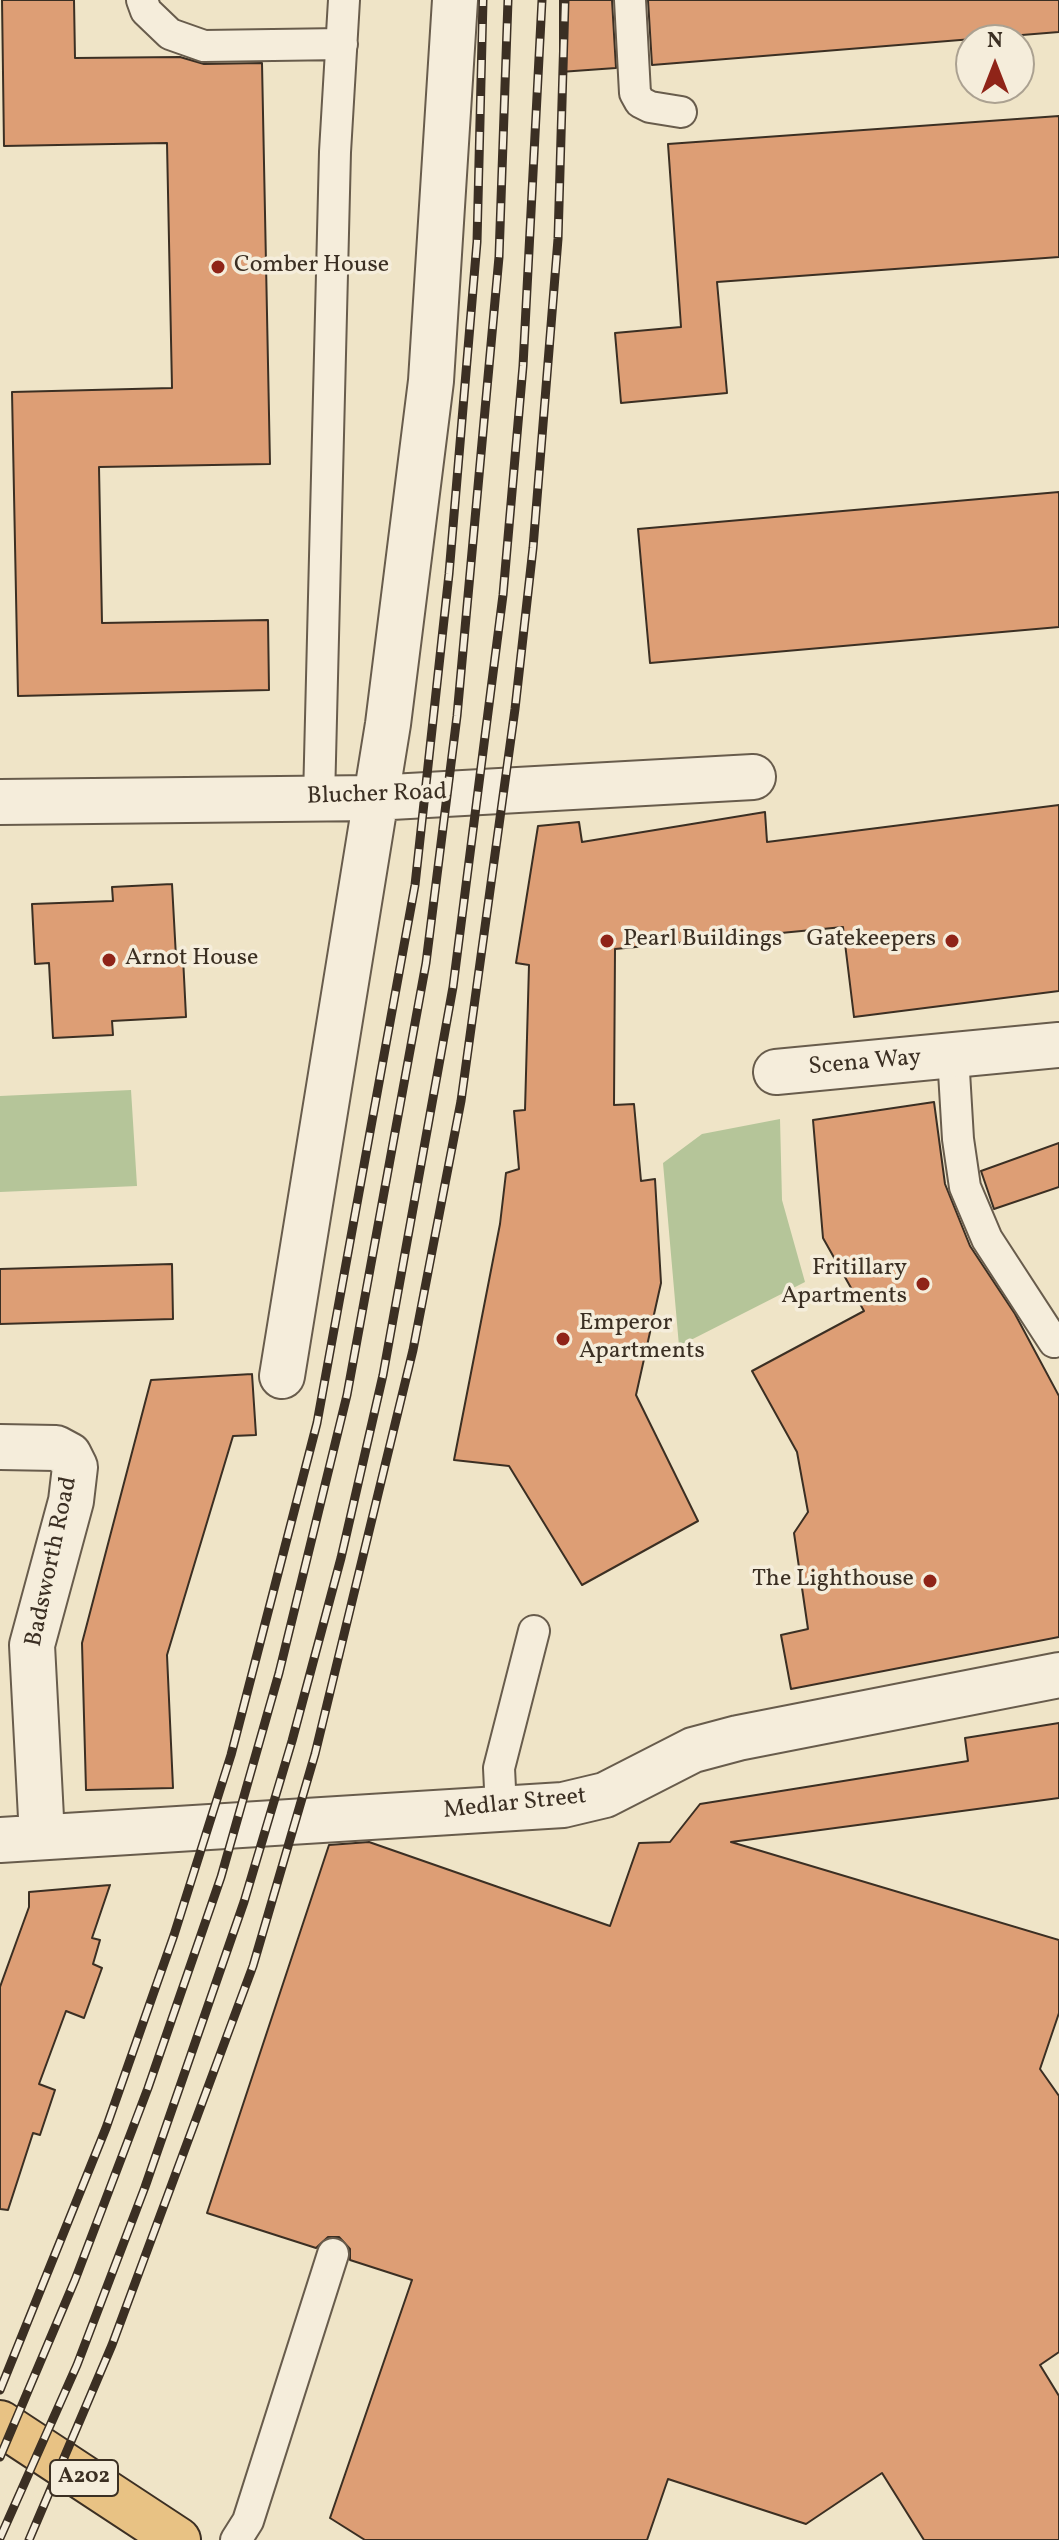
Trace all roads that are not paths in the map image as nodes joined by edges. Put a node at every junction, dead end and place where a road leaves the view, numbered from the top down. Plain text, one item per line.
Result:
1 (142, 0) edge
2 (344, 0) edge
3 (455, 0) edge
4 (630, 0) edge
5 (342, 44) junction
6 (681, 112) dead end
7 (753, 777) dead end
8 (373, 798) junction
9 (319, 799) junction
10 (0, 802) edge
11 (1059, 1045) edge
12 (953, 1055) junction
13 (776, 1072) dead end
14 (1054, 1342) dead end
15 (282, 1376) dead end
16 (0, 1447) edge
17 (534, 1631) dead end
18 (1059, 1675) edge
19 (501, 1809) junction
20 (21, 1839) edge
21 (333, 2254) dead end
22 (0, 2423) edge
23 (171, 2538) edge
24 (236, 2540) edge

1 - 5 lane
2 - 5 lane
3 - 8 street
4 - 6 lane
5 - 9 lane
7 - 8 street, Blucher Road
8 - 9 street, Blucher Road
8 - 15 street
9 - 10 street, Blucher Road
11 - 12 street, Scena Way
12 - 13 street, Scena Way
12 - 14 lane, Scena Way
16 - 20 street, Badsworth Road
17 - 19 lane
18 - 19 street, Medlar Street
19 - 20 street, Medlar Street
21 - 24 lane
22 - 23 highway, A202

